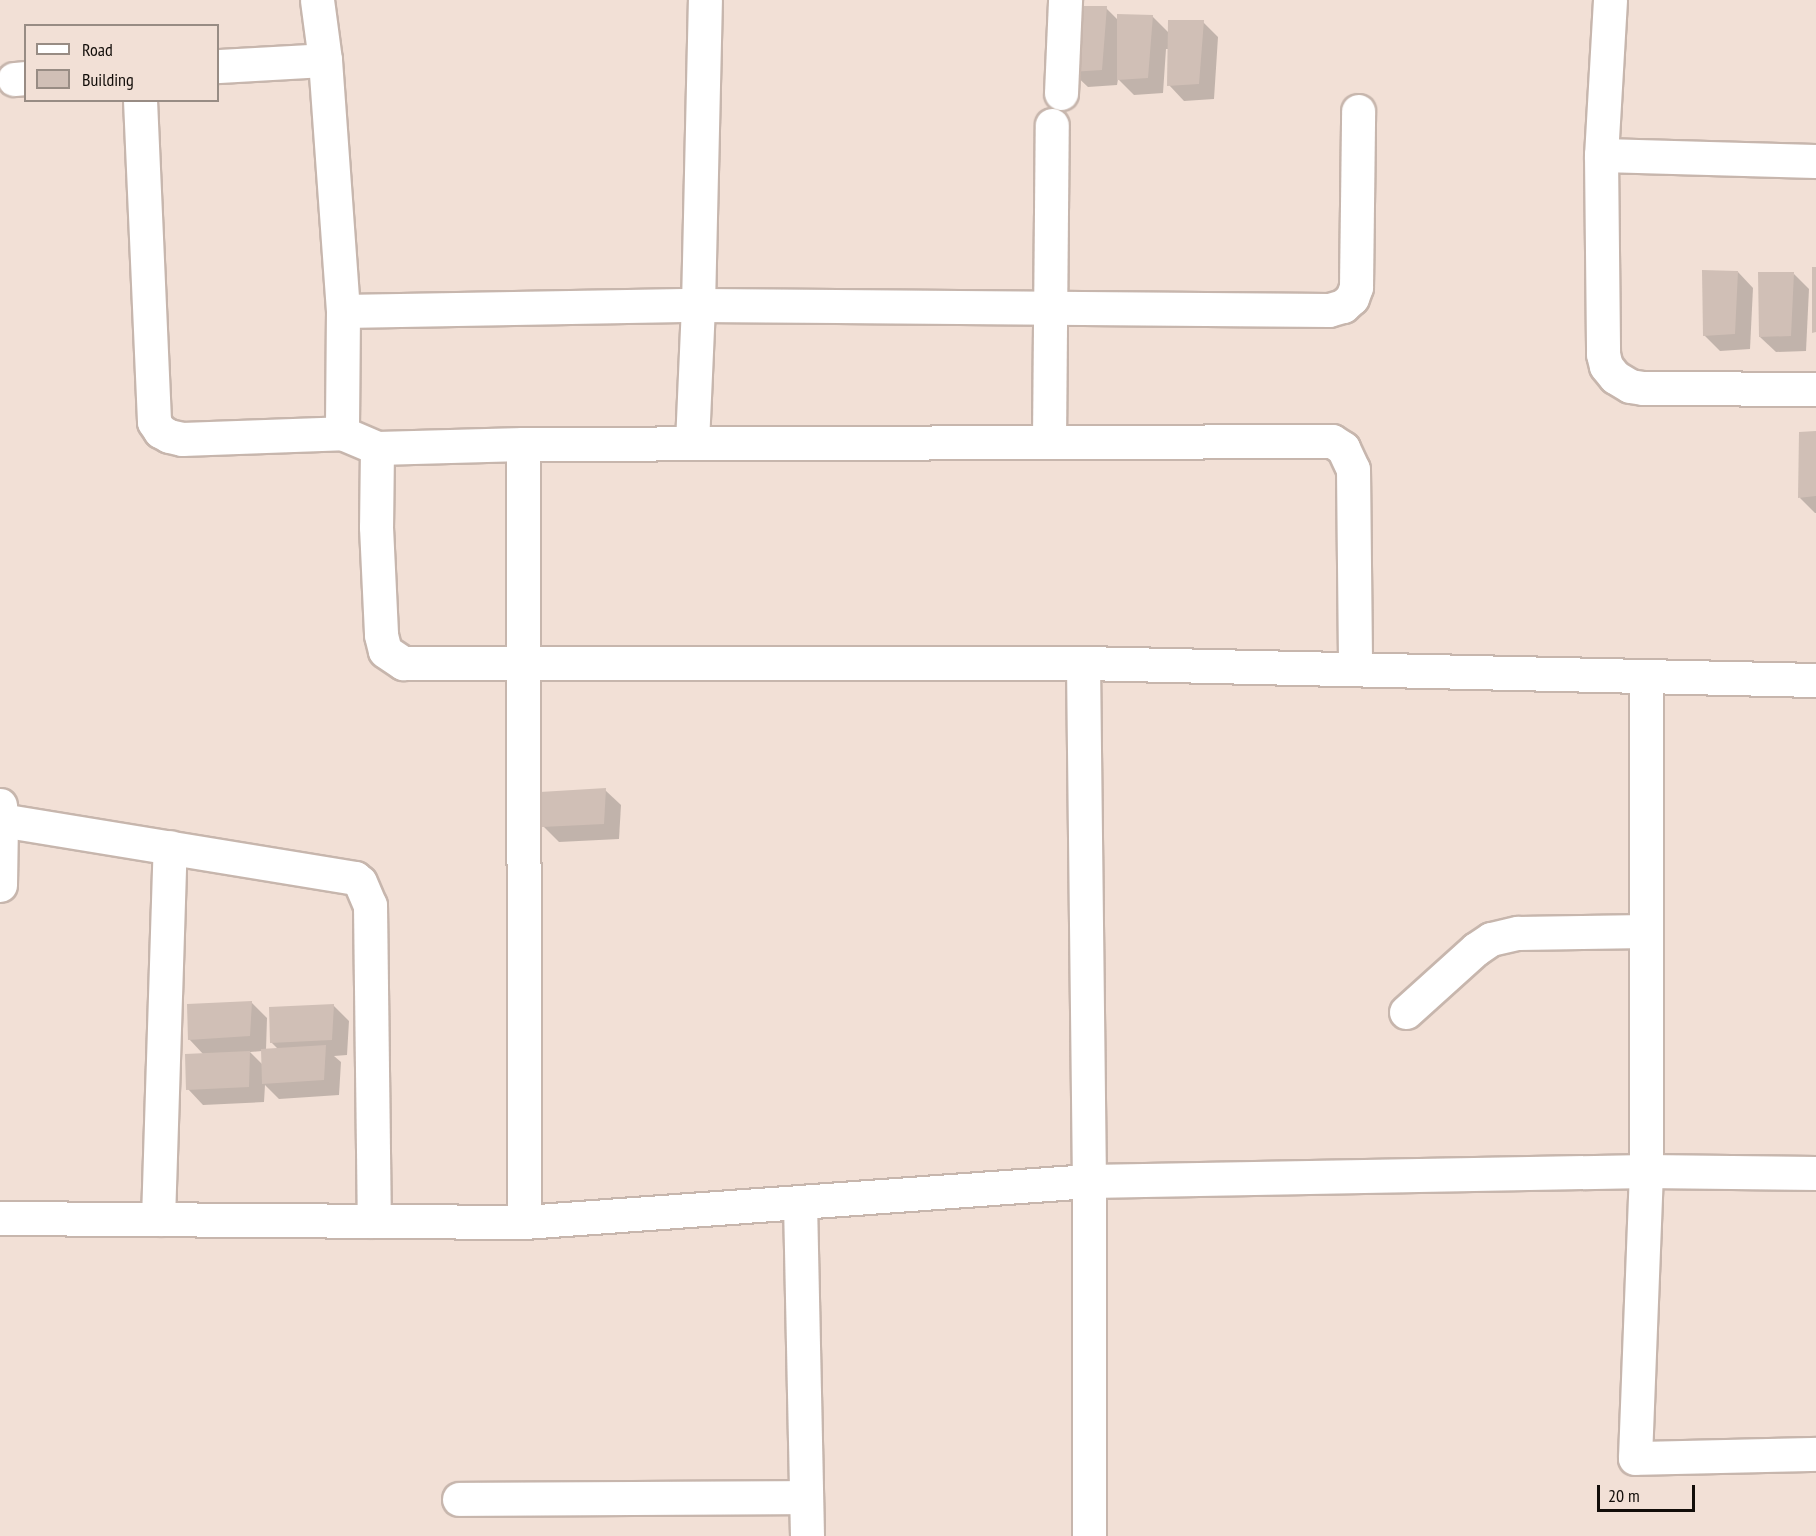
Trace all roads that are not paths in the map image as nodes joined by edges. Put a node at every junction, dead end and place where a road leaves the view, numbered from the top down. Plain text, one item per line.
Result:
1 (317, 0) edge
2 (705, 0) edge
3 (1065, 0) edge
4 (1610, 0) edge
5 (325, 60) junction
6 (219, 66) edge
7 (1061, 93) dead end
8 (140, 102) edge
9 (1358, 111) dead end
10 (1052, 125) dead end
11 (1601, 155) junction
12 (1816, 161) edge
13 (698, 304) junction
14 (1049, 310) junction
15 (343, 311) junction
16 (1816, 389) edge
17 (342, 433) junction
18 (1049, 441) junction
19 (692, 443) junction
20 (523, 444) junction
21 (377, 448) junction
22 (1083, 663) junction
23 (523, 665) junction
24 (1354, 669) junction
25 (1646, 676) junction
26 (1816, 680) edge
27 (1, 813) edge
28 (170, 848) junction
29 (0, 885) edge
30 (1646, 931) junction
31 (1407, 1012) dead end
32 (1646, 1171) junction
33 (1816, 1173) edge
34 (1089, 1181) junction
35 (800, 1202) junction
36 (0, 1218) edge
37 (158, 1219) junction
38 (374, 1221) junction
39 (524, 1222) junction
40 (1816, 1454) edge
41 (806, 1497) junction
42 (459, 1500) dead end
43 (807, 1536) edge
44 (1089, 1536) edge

1 - 5 street
2 - 13 street
3 - 7 street
4 - 11 street
5 - 6 street
5 - 15 street
8 - 17 street
9 - 14 street
10 - 14 street
11 - 12 street
11 - 16 street
13 - 14 street
13 - 15 street
13 - 19 street
14 - 18 street
15 - 17 street
17 - 21 street
18 - 19 street
18 - 24 street
19 - 20 street
20 - 21 street
20 - 23 street
21 - 23 street
22 - 23 street
22 - 24 street
22 - 34 street
23 - 39 street
24 - 25 street
25 - 26 street
25 - 30 street
27 - 28 street
27 - 29 street
28 - 37 street
28 - 38 street
30 - 31 street
30 - 32 street
32 - 33 street
32 - 34 street
32 - 40 street
34 - 35 street
34 - 44 street
35 - 39 street
35 - 41 street
36 - 37 street
37 - 38 street
38 - 39 street
41 - 42 street
41 - 43 street

